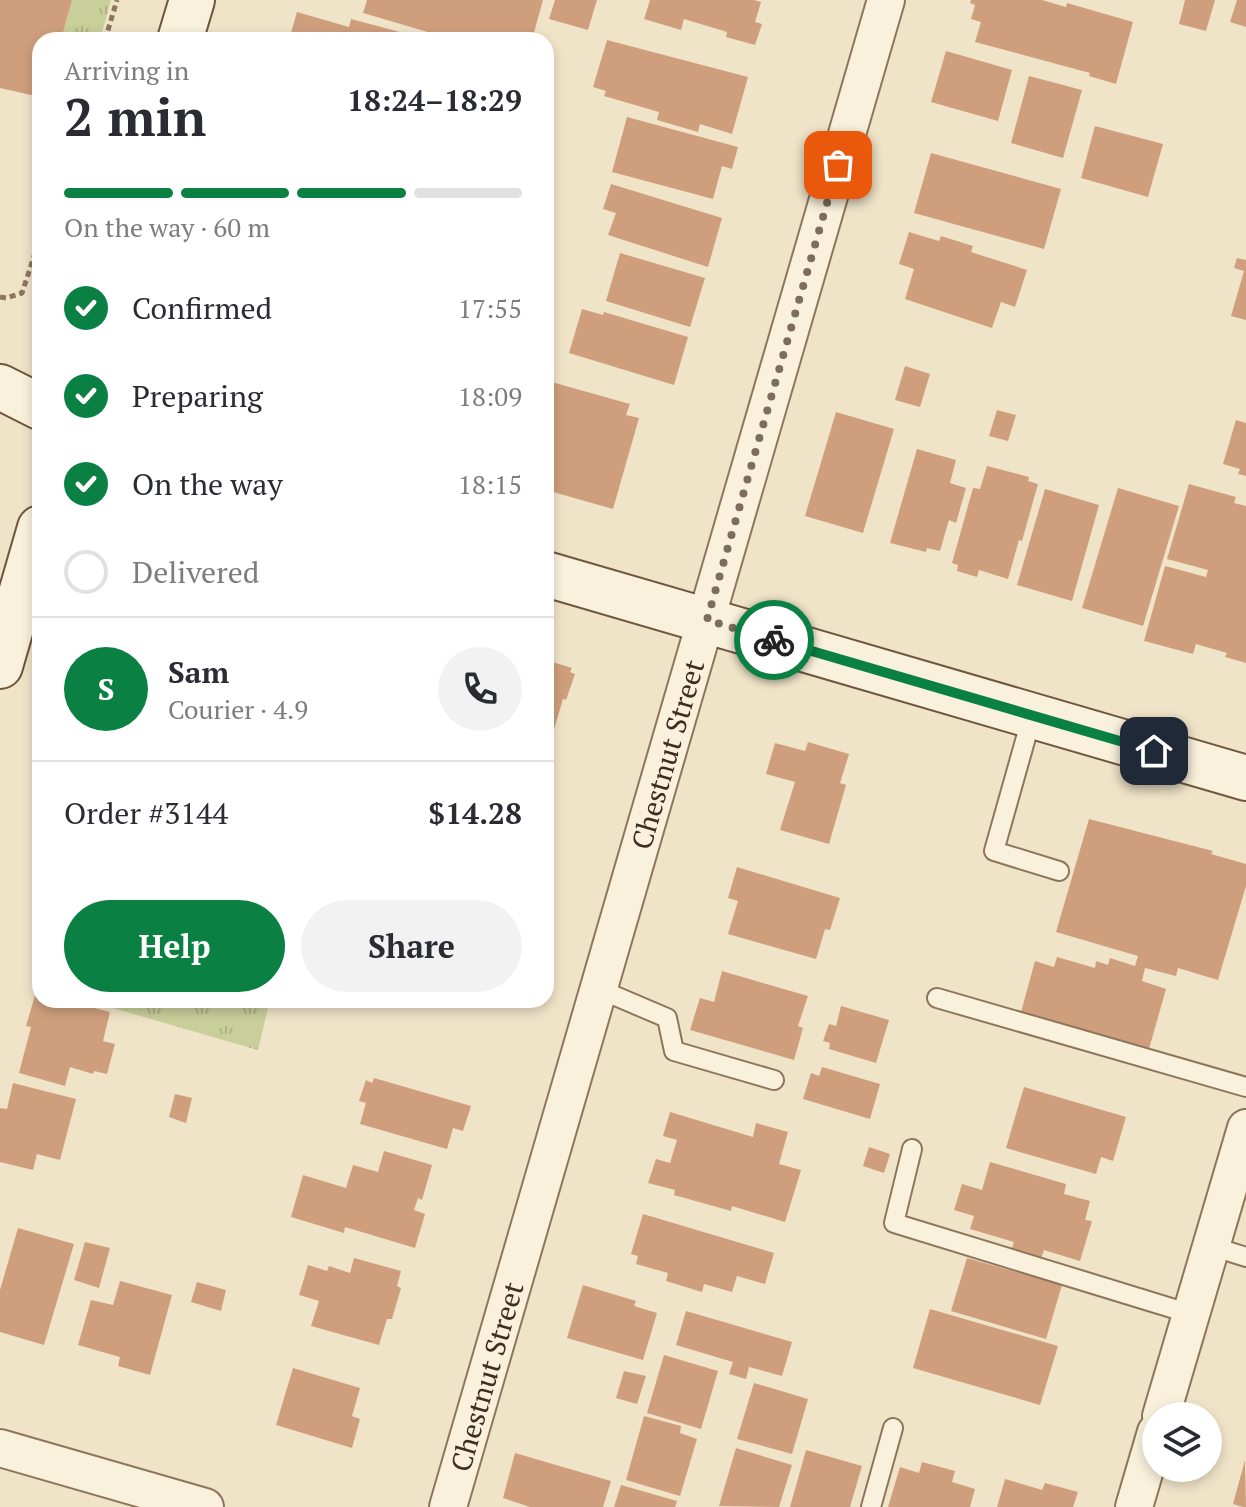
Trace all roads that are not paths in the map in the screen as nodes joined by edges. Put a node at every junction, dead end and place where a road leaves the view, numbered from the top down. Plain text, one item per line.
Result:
1 (192, 0) edge
2 (886, 0) edge
3 (182, 32) edge
4 (0, 387) edge
5 (32, 403) edge
6 (554, 576) edge
7 (32, 582) edge
8 (707, 620) junction
9 (0, 666) edge
10 (1032, 716) junction
11 (1246, 778) edge
12 (1059, 871) dead end
13 (599, 989) junction
14 (937, 998) dead end
15 (774, 1080) dead end
16 (1246, 1087) edge
17 (1246, 1128) edge
18 (912, 1149) dead end
19 (1211, 1246) junction
20 (1246, 1257) edge
21 (1191, 1314) junction
22 (1165, 1402) edge
23 (893, 1428) dead end
24 (0, 1448) edge
25 (1142, 1480) edge
26 (205, 1507) edge
27 (448, 1507) edge
28 (871, 1507) edge
29 (1134, 1507) edge

1 - 3 street
2 - 8 street, Chestnut Street
4 - 5 street
6 - 8 street
7 - 9 street
8 - 10 street
8 - 13 street, Chestnut Street
10 - 11 street
10 - 12 lane
13 - 15 lane
13 - 27 street, Chestnut Street
14 - 16 lane
17 - 19 street
18 - 21 lane
19 - 20 lane
19 - 21 street
21 - 22 street
23 - 28 lane
24 - 26 street
25 - 29 street

